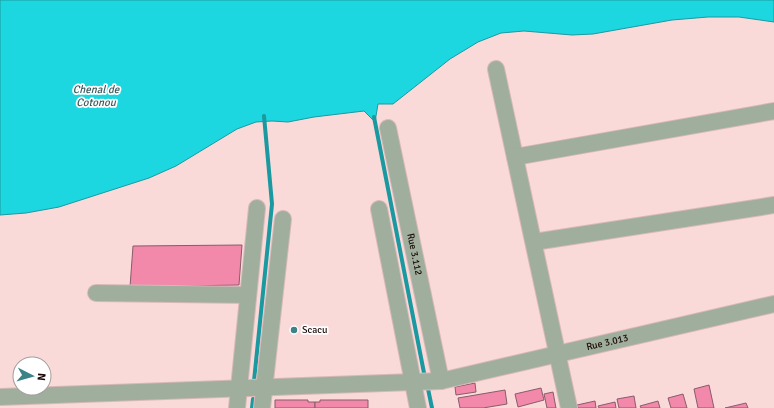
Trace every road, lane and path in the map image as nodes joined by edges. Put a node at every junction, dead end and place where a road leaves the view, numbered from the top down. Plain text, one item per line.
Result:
1 (496, 69) dead end
2 (774, 111) edge
3 (388, 128) dead end
4 (516, 157) junction
5 (774, 205) edge
6 (257, 208) dead end
7 (379, 209) dead end
8 (283, 219) dead end
9 (534, 242) junction
10 (96, 293) dead end
11 (248, 295) junction
12 (774, 304) edge
13 (557, 354) junction
14 (441, 381) junction
15 (413, 382) junction
16 (264, 387) junction
17 (239, 388) junction
18 (0, 397) edge
19 (236, 408) edge
20 (262, 408) edge
21 (418, 408) edge
22 (569, 408) edge

1 - 4 street
2 - 4 street
3 - 14 street, Rue 3.112
4 - 9 street
5 - 9 street
6 - 11 street
7 - 15 street
8 - 16 street
9 - 13 street
10 - 11 street
11 - 17 street
12 - 13 street, Rue 3.013
13 - 14 street, Rue 3.013
13 - 22 street
14 - 15 street, Rue 3.013
15 - 16 street, Rue 3.013
15 - 21 street
16 - 17 street, Rue 3.013
16 - 20 street
17 - 18 street, Rue 3.013
17 - 19 street

